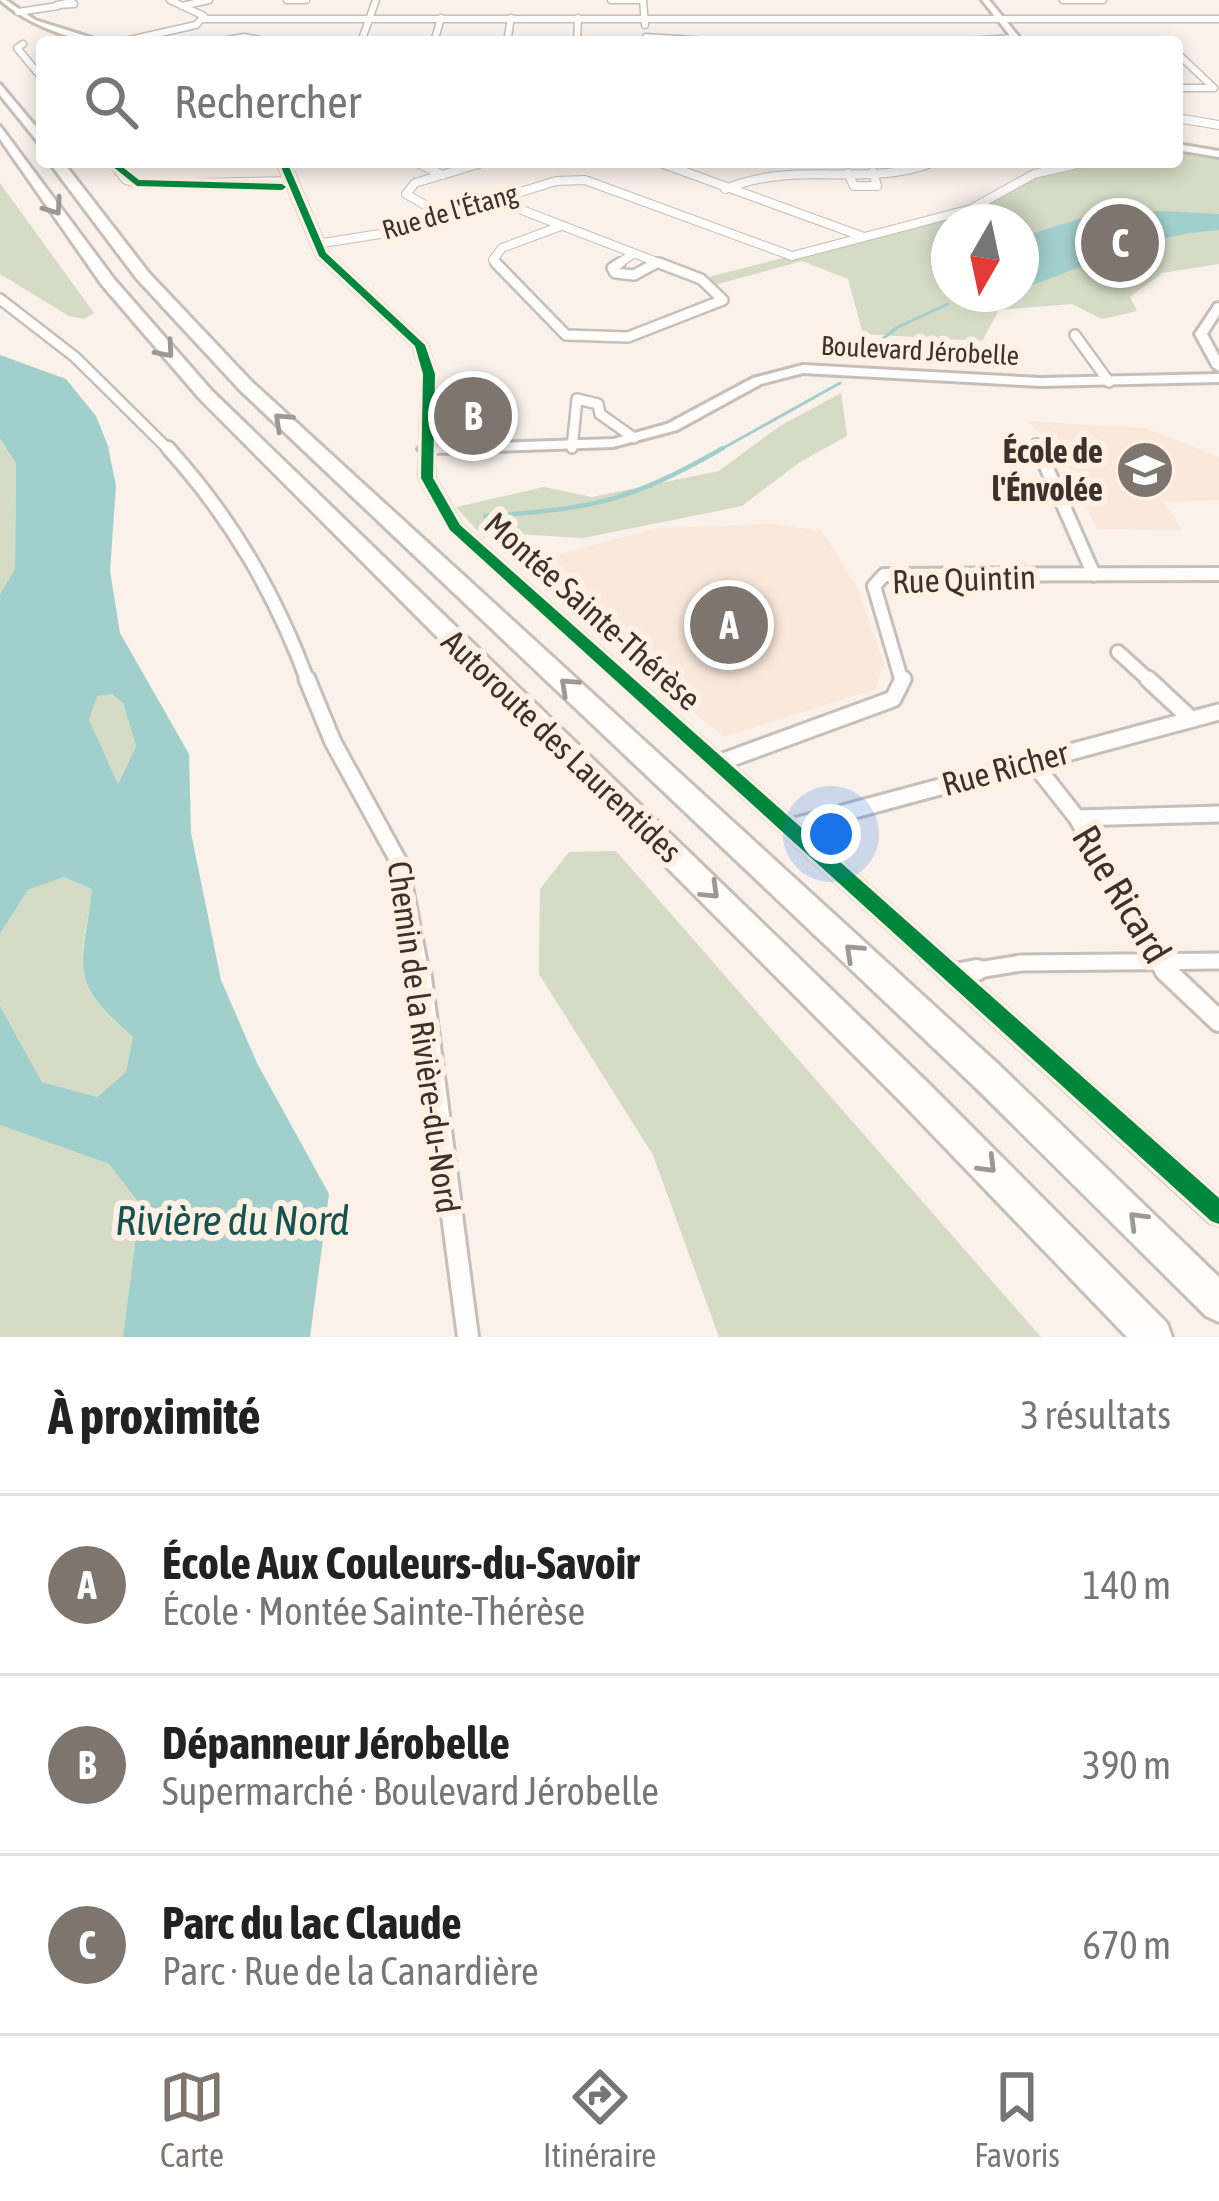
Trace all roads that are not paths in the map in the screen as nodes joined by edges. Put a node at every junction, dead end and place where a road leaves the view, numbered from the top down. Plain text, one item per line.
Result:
1 (2, 0) edge
2 (170, 0) edge
3 (209, 0) edge
4 (287, 0) edge
5 (306, 0) edge
6 (376, 0) edge
7 (610, 0) edge
8 (644, 0) edge
9 (985, 0) edge
10 (1062, 0) edge
11 (1103, 0) edge
12 (58, 6) dead end
13 (182, 6) junction
14 (18, 11) junction
15 (371, 18) junction
16 (442, 18) junction
17 (511, 18) junction
18 (578, 18) junction
19 (645, 18) junction
20 (1000, 18) junction
21 (1081, 18) junction
22 (202, 19) junction
23 (1206, 19) junction
24 (1219, 19) edge
25 (1219, 30) edge
26 (80, 36) edge
27 (141, 36) edge
28 (364, 36) edge
29 (436, 36) edge
30 (508, 36) edge
31 (577, 36) edge
32 (646, 36) edge
33 (1015, 36) edge
34 (23, 44) dead end
35 (1183, 58) edge
36 (36, 71) edge
37 (0, 87) edge
38 (1183, 88) edge
39 (1216, 88) edge
40 (1219, 114) edge
41 (1183, 116) edge
42 (1183, 117) edge
43 (1219, 125) edge
44 (0, 130) edge
45 (36, 135) edge
46 (1183, 148) edge
47 (1219, 154) edge
48 (61, 168) edge
49 (116, 168) edge
50 (286, 168) edge
51 (428, 168) edge
52 (466, 168) edge
53 (673, 168) edge
54 (921, 168) edge
55 (1059, 168) edge
56 (848, 172) junction
57 (873, 172) junction
58 (443, 175) junction
59 (291, 181) junction
60 (724, 189) junction
61 (496, 200) junction
62 (444, 216) junction
63 (561, 226) junction
64 (864, 236) junction
65 (316, 244) junction
66 (633, 254) junction
67 (656, 263) junction
68 (0, 299) edge
69 (1219, 306) edge
70 (1076, 335) dead end
71 (1219, 367) edge
72 (1219, 379) edge
73 (1109, 382) junction
74 (634, 438) junction
75 (1036, 444) dead end
76 (572, 448) junction
77 (424, 449) junction
78 (1219, 574) edge
79 (1094, 575) junction
80 (1118, 652) dead end
81 (1219, 712) edge
82 (1191, 719) junction
83 (1032, 761) junction
84 (718, 764) junction
85 (1219, 814) edge
86 (1077, 818) junction
87 (791, 827) junction
88 (1219, 961) edge
89 (1156, 962) junction
90 (956, 974) junction
91 (1219, 1021) edge
92 (1219, 1213) edge
93 (1219, 1303) edge
94 (468, 1337) edge
95 (1153, 1337) edge

1 - 14 street
2 - 13 street
3 - 13 street
4 - 5 street
6 - 15 street
7 - 8 street
8 - 19 street
9 - 20 street
10 - 11 street
10 - 21 street
12 - 14 street
13 - 22 street
14 - 26 street
15 - 16 street
15 - 22 street
15 - 28 street
16 - 17 street
16 - 29 street
17 - 18 street
17 - 30 street
18 - 19 street
18 - 31 street
19 - 20 street
19 - 32 street
20 - 21 street
20 - 33 street
21 - 23 street
22 - 27 street
23 - 24 street
23 - 25 street
34 - 36 street
35 - 39 street
37 - 45 highway
38 - 39 street
40 - 41 street
42 - 43 street
44 -> 95 highway, Autoroute des Laurentides
46 - 47 street
93 -> 48 highway, Autoroute des Laurentides
49 - 59 street
50 - 59 street, Montée Sainte-Thérèse
51 - 58 street
52 - 58 street
53 - 60 street
54 - 57 street
55 - 64 street
56 - 57 street
56 - 57 street
56 - 60 street
58 - 62 street
59 - 65 street, Montée Sainte-Thérèse
60 - 64 street
61 - 62 street, Rue de l'Étang
61 - 63 street
61 - 64 street, Rue de l'Étang
62 - 65 street, Rue de l'Étang
63 - 66 street
63 - 67 street
65 - 77 street, Montée Sainte-Thérèse
66 - 67 street
66 - 67 street
68 - 94 street, Chemin de la Rivière-du-Nord
69 - 71 street
70 - 73 street
72 - 73 street, Boulevard Jérobelle
73 - 74 street, Boulevard Jérobelle
74 - 76 street, Boulevard Jérobelle
74 - 76 street
75 - 79 street
76 - 77 street, Boulevard Jérobelle
77 - 84 street, Montée Sainte-Thérèse
78 - 79 street, Rue Quintin
79 - 84 street, Rue Quintin
80 - 82 street
81 - 82 street, Rue Richer
82 - 83 street, Rue Richer
83 - 86 street, Rue Ricard
83 - 87 street, Rue Richer
84 - 87 street, Montée Sainte-Thérèse
85 - 86 street
86 - 89 street, Rue Ricard
87 - 90 street, Montée Sainte-Thérèse
88 - 89 street
89 - 90 street
89 - 91 street, Rue Ricard
90 - 92 street, Montée Sainte-Thérèse

